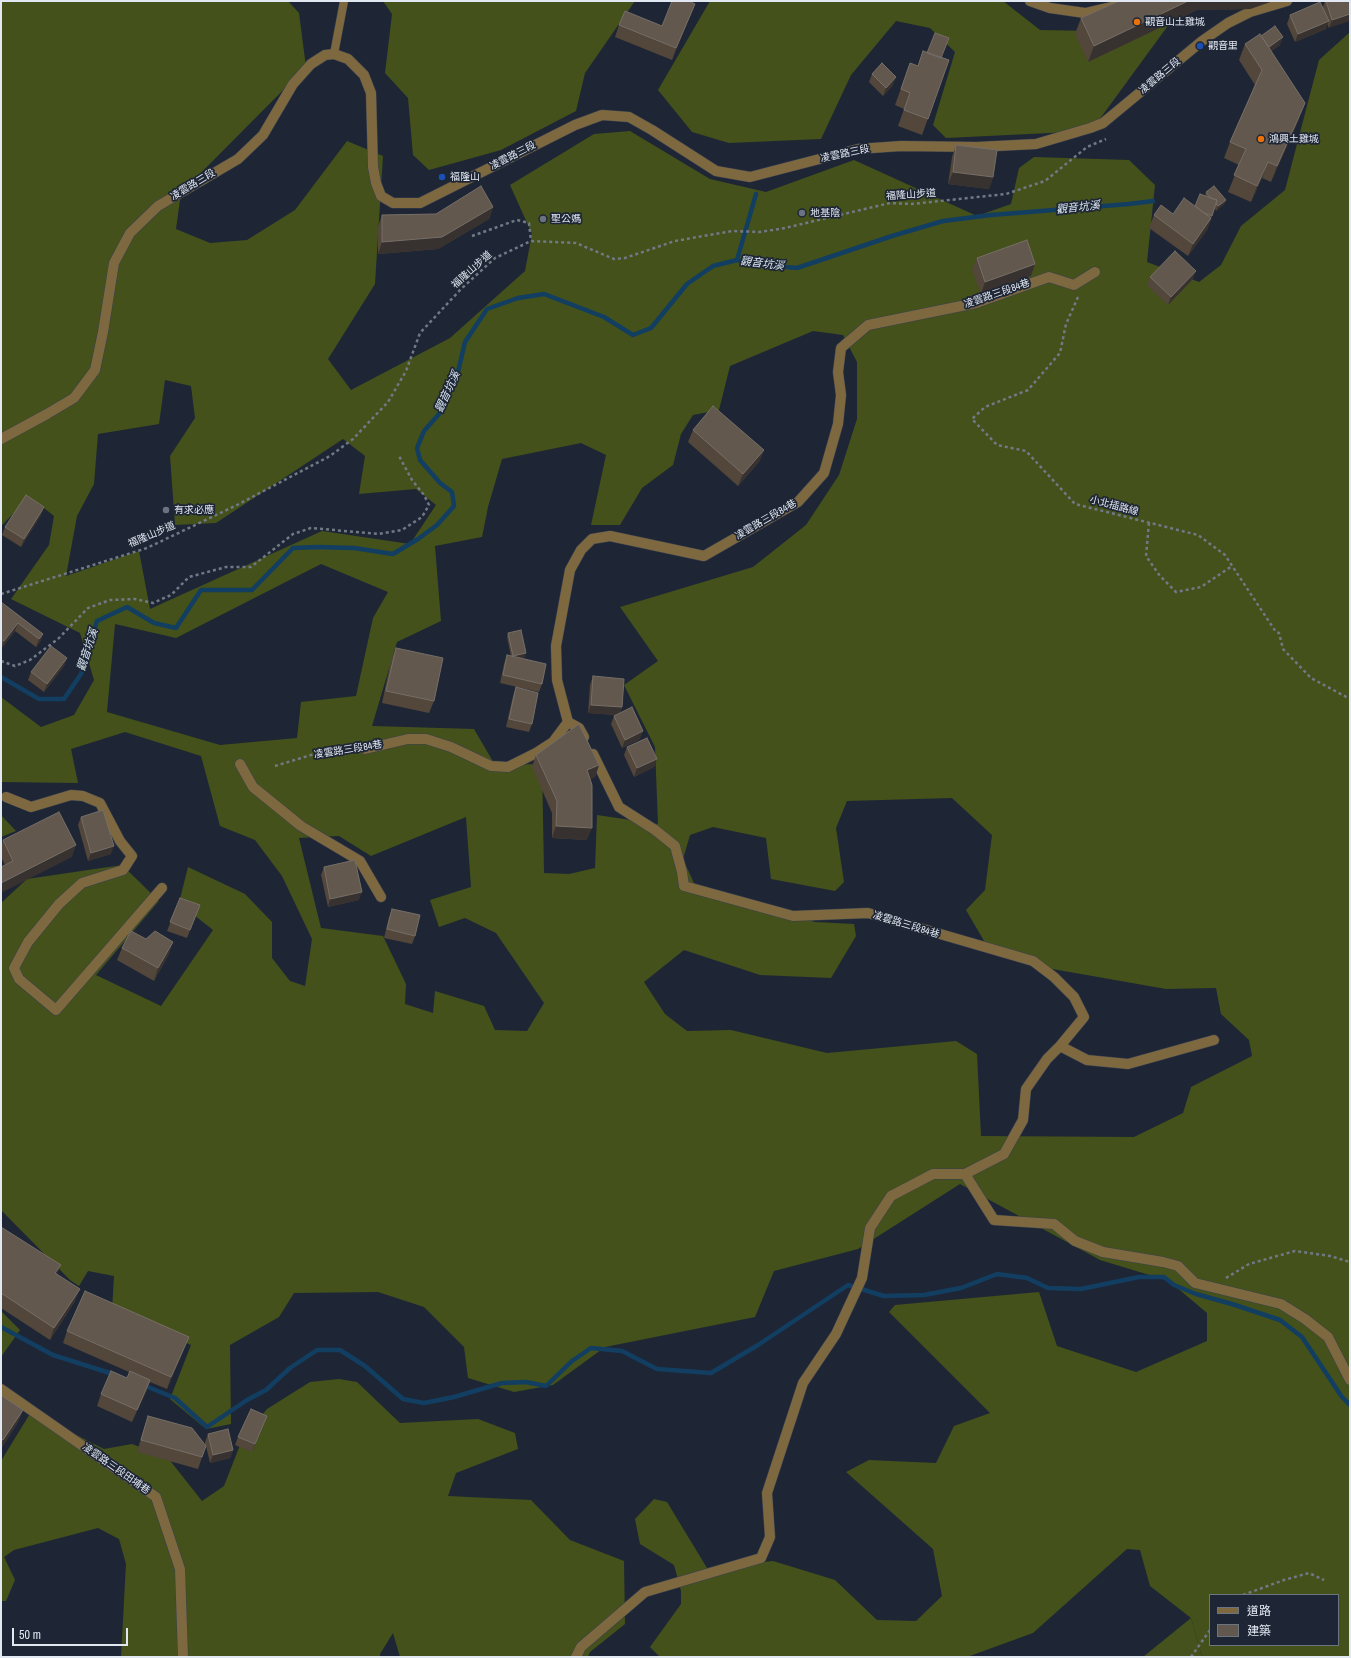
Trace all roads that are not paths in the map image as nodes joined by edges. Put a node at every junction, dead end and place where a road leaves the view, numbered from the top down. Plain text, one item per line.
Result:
1 (344, 1) edge
2 (1030, 1) edge
3 (1124, 1) edge
4 (1287, 1) edge
5 (334, 54) junction
6 (1095, 272) dead end
7 (1, 439) edge
8 (568, 722) junction
9 (364, 748) road end
10 (240, 764) dead end
11 (6, 797) dead end
12 (162, 888) dead end
13 (380, 897) dead end
14 (1214, 1040) dead end
15 (1060, 1046) junction
16 (965, 1174) junction
17 (1350, 1380) edge
18 (1, 1389) edge
19 (183, 1657) edge
20 (576, 1657) edge

1 - 5 lane
2 - 3 street
4 - 5 street, 凌雲路三段
5 - 7 street, 凌雲路三段
6 - 8 street, 凌雲路三段84巷
8 - 9 street, 凌雲路三段84巷
8 - 15 street, 凌雲路三段84巷
10 - 13 street
11 - 12 street
14 - 15 street
15 - 16 street, 凌雲路三段84巷
16 - 17 street
16 - 20 street
18 - 19 street, 凌雲路三段田埔巷

